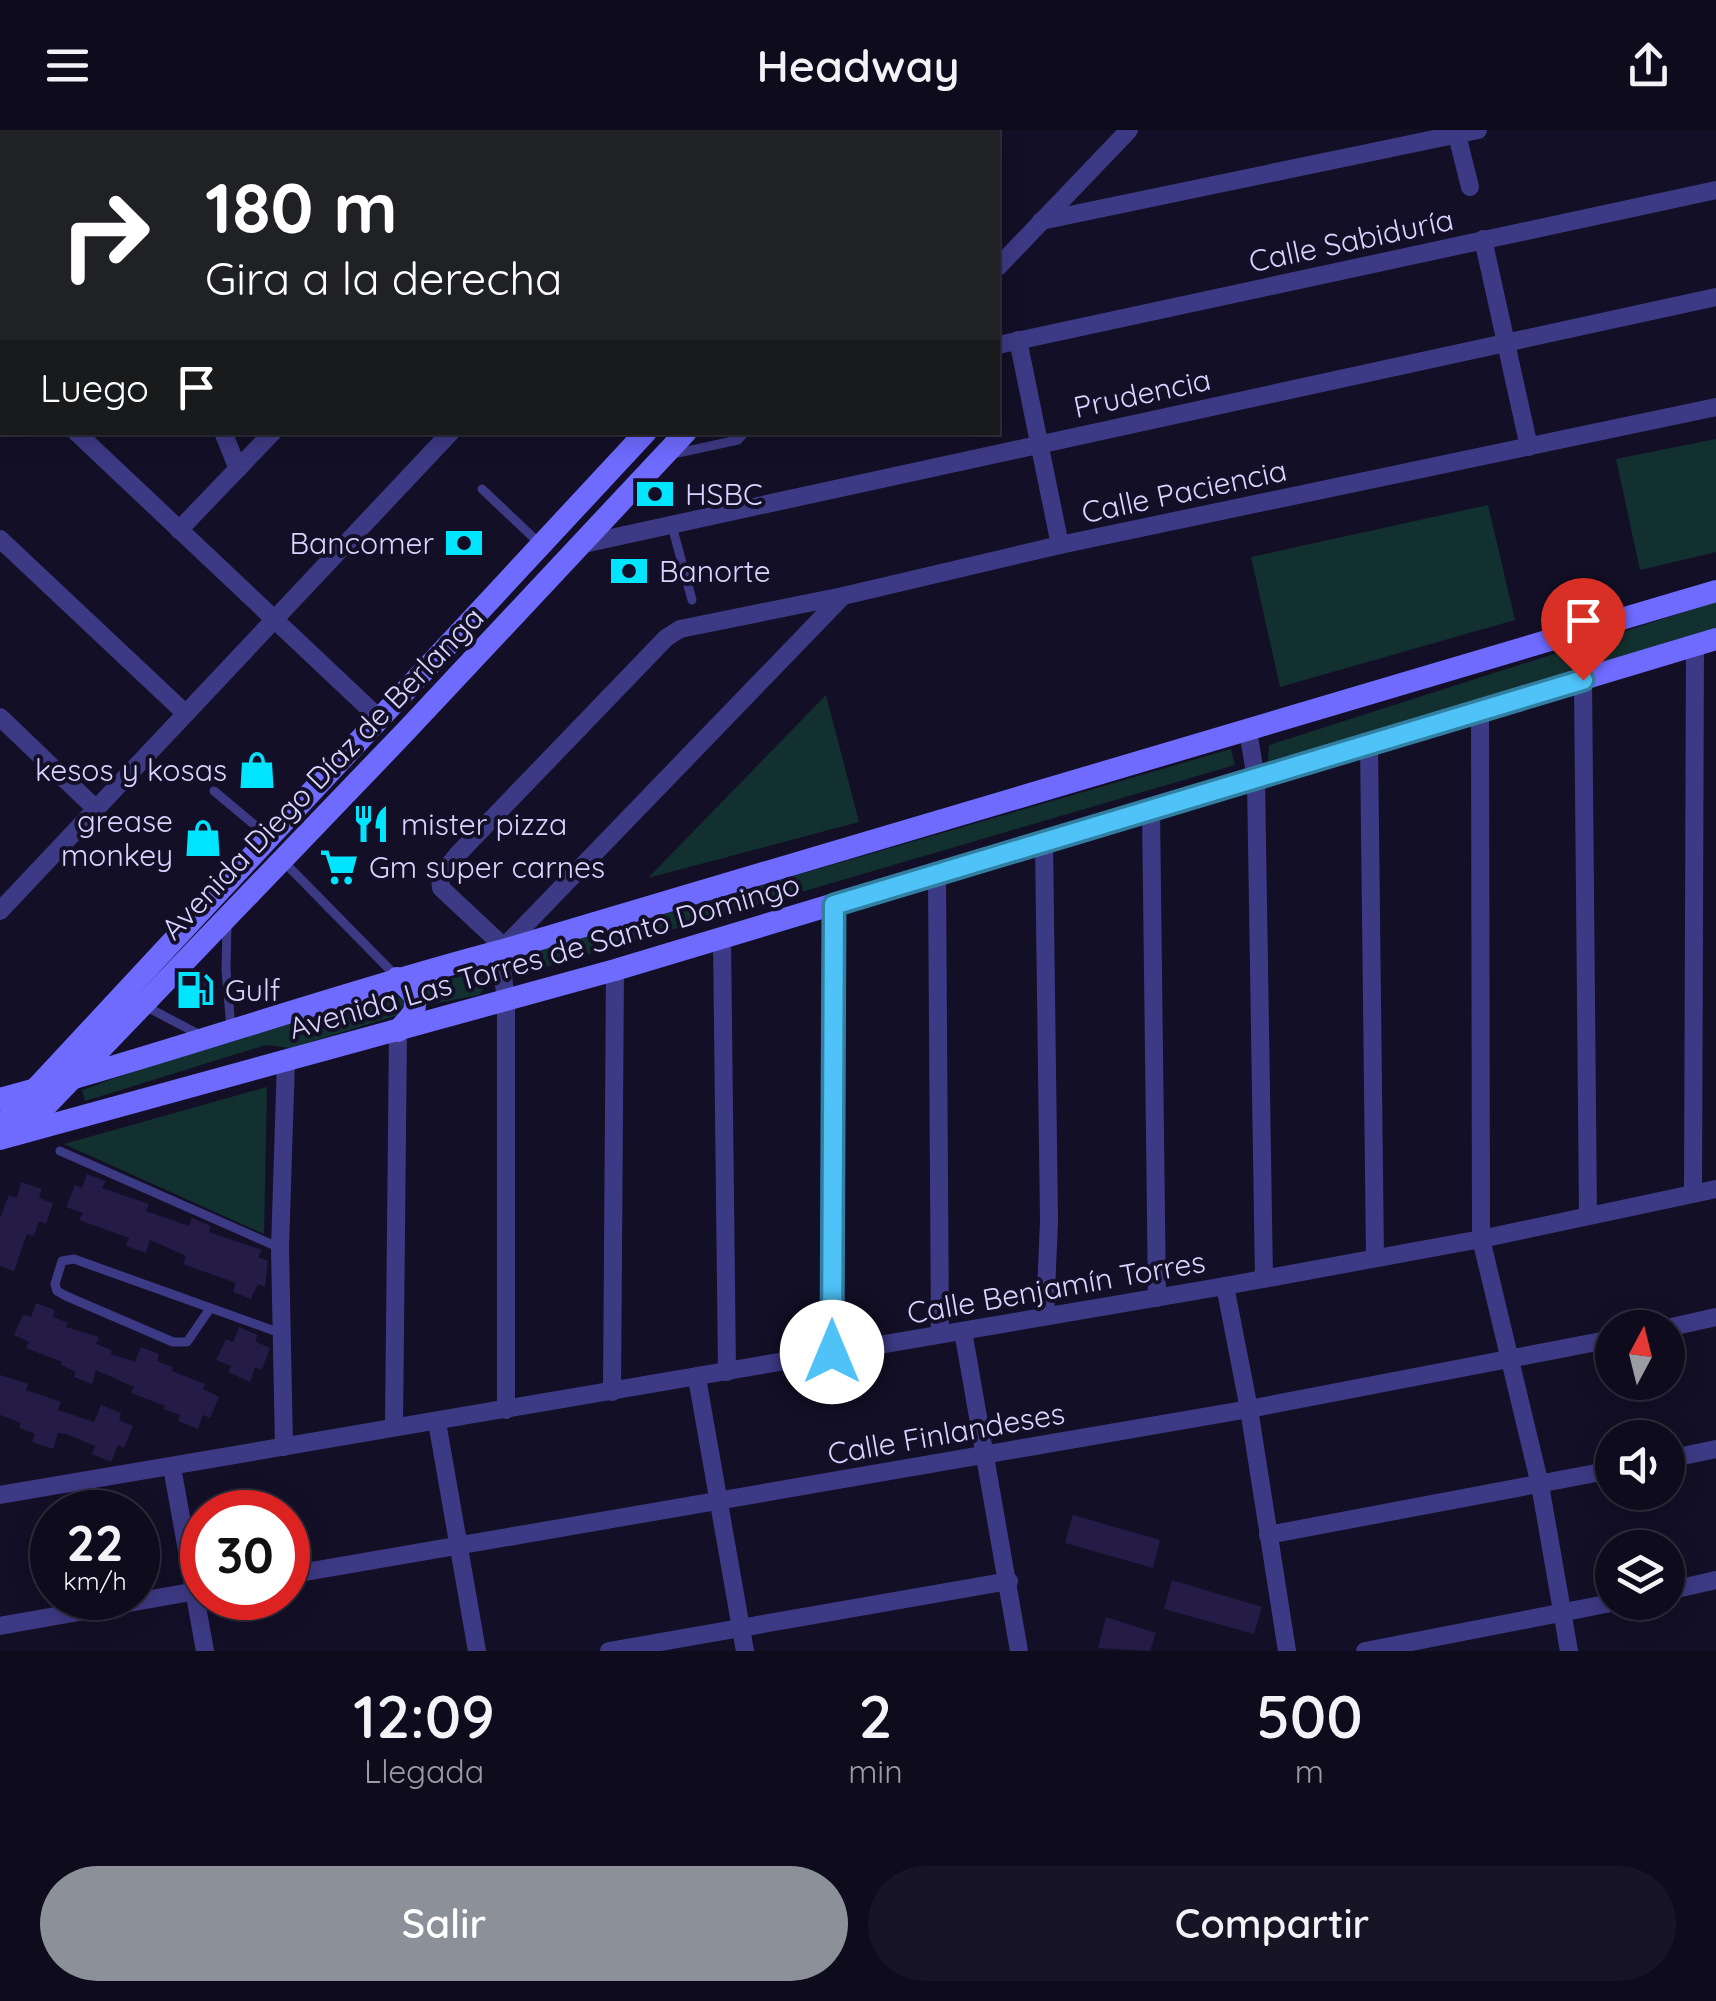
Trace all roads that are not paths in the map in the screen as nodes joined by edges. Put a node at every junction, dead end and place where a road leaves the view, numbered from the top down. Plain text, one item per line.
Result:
1 (1129, 130) edge
2 (1478, 130) edge
3 (1458, 135) junction
4 (1470, 187) dead end
5 (1716, 190) edge
6 (1041, 221) junction
7 (1484, 239) junction
8 (1000, 266) edge
9 (1716, 297) edge
10 (1018, 340) junction
11 (1507, 343) junction
12 (1000, 344) edge
13 (1716, 406) edge
14 (79, 435) edge
15 (225, 435) edge
16 (269, 435) edge
17 (448, 435) edge
18 (643, 435) edge
19 (683, 435) edge
20 (742, 435) edge
21 (1038, 444) junction
22 (1528, 448) junction
23 (665, 455) junction
24 (238, 469) junction
25 (482, 490) dead end
26 (672, 526) junction
27 (179, 530) junction
28 (0, 539) edge
29 (580, 545) junction
30 (1060, 545) junction
31 (541, 546) junction
32 (1716, 592) edge
33 (842, 596) junction
34 (692, 600) dead end
35 (274, 620) junction
36 (1705, 642) edge
37 (1583, 680) junction
38 (185, 712) junction
39 (1480, 712) junction
40 (0, 717) edge
41 (380, 719) junction
42 (1248, 731) junction
43 (1369, 744) junction
44 (1256, 779) junction
45 (214, 790) dead end
46 (95, 808) junction
47 (1151, 809) junction
48 (269, 838) junction
49 (1044, 842) junction
50 (282, 860) junction
51 (937, 875) junction
52 (2, 904) edge
53 (834, 905) junction
54 (228, 916) junction
55 (722, 937) junction
56 (502, 949) junction
57 (615, 970) junction
58 (398, 978) junction
59 (506, 1000) junction
60 (142, 1004) junction
61 (398, 1031) junction
62 (232, 1032) junction
63 (207, 1039) junction
64 (286, 1060) junction
65 (72, 1081) junction
66 (34, 1090) junction
67 (0, 1099) edge
68 (6, 1134) edge
69 (60, 1151) dead end
70 (0, 1154) edge
71 (1716, 1189) edge
72 (1693, 1193) junction
73 (1588, 1215) junction
74 (1481, 1239) junction
75 (280, 1248) junction
76 (1376, 1258) junction
77 (1264, 1279) junction
78 (1224, 1286) junction
79 (1157, 1298) junction
80 (209, 1310) junction
81 (1046, 1316) junction
82 (1716, 1317) edge
83 (1685, 1324) edge
84 (963, 1332) junction
85 (282, 1334) junction
86 (940, 1334) junction
87 (1595, 1343) edge
88 (832, 1352) junction
89 (1511, 1360) junction
90 (727, 1372) junction
91 (698, 1378) junction
92 (612, 1392) junction
93 (1248, 1409) junction
94 (506, 1410) junction
95 (436, 1422) junction
96 (394, 1427) junction
97 (284, 1447) junction
98 (1716, 1449) edge
99 (986, 1453) junction
100 (1685, 1455) edge
101 (172, 1467) junction
102 (1595, 1474) edge
103 (1540, 1485) junction
104 (0, 1495) edge
105 (718, 1502) junction
106 (180, 1504) edge
107 (1268, 1536) junction
108 (458, 1545) junction
109 (310, 1571) edge
110 (1009, 1580) junction
111 (1716, 1580) edge
112 (1685, 1587) edge
113 (180, 1594) edge
114 (1595, 1607) edge
115 (1561, 1614) junction
116 (202, 1620) edge
117 (0, 1626) edge
118 (740, 1628) junction
119 (205, 1651) edge
120 (476, 1651) edge
121 (609, 1651) edge
122 (744, 1651) edge
123 (1019, 1651) edge
124 (1287, 1651) edge
125 (1365, 1651) edge
126 (1569, 1651) edge

1 - 6 street
2 - 3 street
3 - 4 street
3 - 6 street
5 - 7 street, Calle Sabiduría
6 - 8 street
7 - 10 street, Calle Sabiduría
7 - 11 street
9 - 11 street, Prudencia
10 - 12 street, Calle Sabiduría
10 - 21 street
11 - 21 street, Prudencia
11 - 22 street
13 - 22 street, Calle Paciencia
14 - 27 street
15 - 24 street
16 - 24 street
17 - 35 street
18 - 31 street, Avenida Diego Díaz de Berlanga
19 - 23 street, Avenida Diego Díaz de Berlanga
20 - 23 lane
21 - 26 street, Prudencia
21 - 30 street
22 - 30 street, Calle Paciencia
23 - 29 street, Avenida Diego Díaz de Berlanga
24 - 27 street
25 - 31 lane
26 - 29 street, Prudencia
26 - 34 lane
27 - 35 street
28 - 38 street
29 - 50 street, Avenida Diego Díaz de Berlanga
30 - 33 street, Calle Paciencia
31 - 41 street, Avenida Diego Díaz de Berlanga
32 - 42 street, Avenida Las Torres de Santo Domingo
33 - 56 street
33 - 56 street, Calle Paciencia
35 - 38 street
35 - 41 street
36 - 37 street, Avenida Las Torres de Santo Domingo
36 - 72 street
37 - 39 street, Avenida Las Torres de Santo Domingo
37 - 73 street
38 - 46 street
39 - 43 street, Avenida Las Torres de Santo Domingo
39 - 74 street
40 - 46 street
41 - 48 street, Avenida Diego Díaz de Berlanga
42 - 44 street
42 - 56 street, Avenida Las Torres de Santo Domingo
43 - 44 street, Avenida Las Torres de Santo Domingo
43 - 76 street
44 - 47 street, Avenida Las Torres de Santo Domingo
44 - 77 street
45 - 48 lane
46 - 52 street
47 - 49 street, Avenida Las Torres de Santo Domingo
47 - 79 street
48 - 66 street, Avenida Diego Díaz de Berlanga
49 - 51 street, Avenida Las Torres de Santo Domingo
49 - 81 street
50 - 54 street, Avenida Diego Díaz de Berlanga
50 - 58 lane
51 - 53 street, Avenida Las Torres de Santo Domingo
51 - 86 street
53 - 55 street, Avenida Las Torres de Santo Domingo
53 - 88 street
54 - 60 street, Avenida Diego Díaz de Berlanga
54 - 62 lane
55 - 57 street, Avenida Las Torres de Santo Domingo
55 - 90 street
56 - 58 street, Avenida Las Torres de Santo Domingo
56 - 59 street
57 - 59 street, Avenida Las Torres de Santo Domingo
57 - 92 street
58 - 61 street
58 - 62 street, Avenida Las Torres de Santo Domingo
59 - 61 street, Avenida Las Torres de Santo Domingo
59 - 94 street
60 - 63 lane
60 - 65 street, Avenida Diego Díaz de Berlanga
61 - 64 street, Avenida Las Torres de Santo Domingo
61 - 96 street
62 - 63 street, Avenida Las Torres de Santo Domingo
63 - 65 street, Avenida Las Torres de Santo Domingo
64 - 68 street, Avenida Las Torres de Santo Domingo
64 - 75 street
65 - 66 street, Avenida Las Torres de Santo Domingo
65 - 68 street, Avenida Diego Díaz de Berlanga
66 - 67 street, Avenida Las Torres de Santo Domingo
66 - 68 street, Avenida Diego Díaz de Berlanga
68 - 70 street, Avenida Diego Díaz de Berlanga
69 - 75 lane
71 - 72 street, Calle Benjamín Torres
72 - 73 street, Calle Benjamín Torres
73 - 74 street, Calle Benjamín Torres
74 - 76 street, Calle Benjamín Torres
74 - 89 street
75 - 85 street
76 - 77 street, Calle Benjamín Torres
77 - 78 street, Calle Benjamín Torres
78 - 79 street, Calle Benjamín Torres
78 - 93 street
79 - 81 street, Calle Benjamín Torres
80 - 80 lane
80 - 85 lane
81 - 84 street, Calle Benjamín Torres
82 - 83 street
84 - 86 street, Calle Benjamín Torres
84 - 99 street
85 - 97 street
86 - 88 street, Calle Benjamín Torres
87 - 89 street, Calle Finlandeses
88 - 90 street, Calle Benjamín Torres
89 - 93 street, Calle Finlandeses
89 - 103 street
90 - 91 street, Calle Benjamín Torres
91 - 92 street, Calle Benjamín Torres
91 - 105 street
92 - 94 street, Calle Benjamín Torres
93 - 99 street, Calle Finlandeses
93 - 107 street
94 - 95 street, Calle Benjamín Torres
95 - 96 street, Calle Benjamín Torres
95 - 108 street
96 - 97 street, Calle Benjamín Torres
97 - 101 street, Calle Benjamín Torres
98 - 100 street
99 - 105 street, Calle Finlandeses
99 - 110 street
101 - 104 street, Calle Benjamín Torres
101 - 106 street
102 - 103 street
103 - 107 street
103 - 115 street
105 - 108 street, Calle Finlandeses
105 - 118 street
107 - 124 street
108 - 109 street, Calle Finlandeses
108 - 120 street
110 - 118 street
110 - 123 street
111 - 112 street
113 - 117 street
114 - 115 street
115 - 125 street
115 - 126 street
116 - 119 street
118 - 121 street
118 - 122 street

